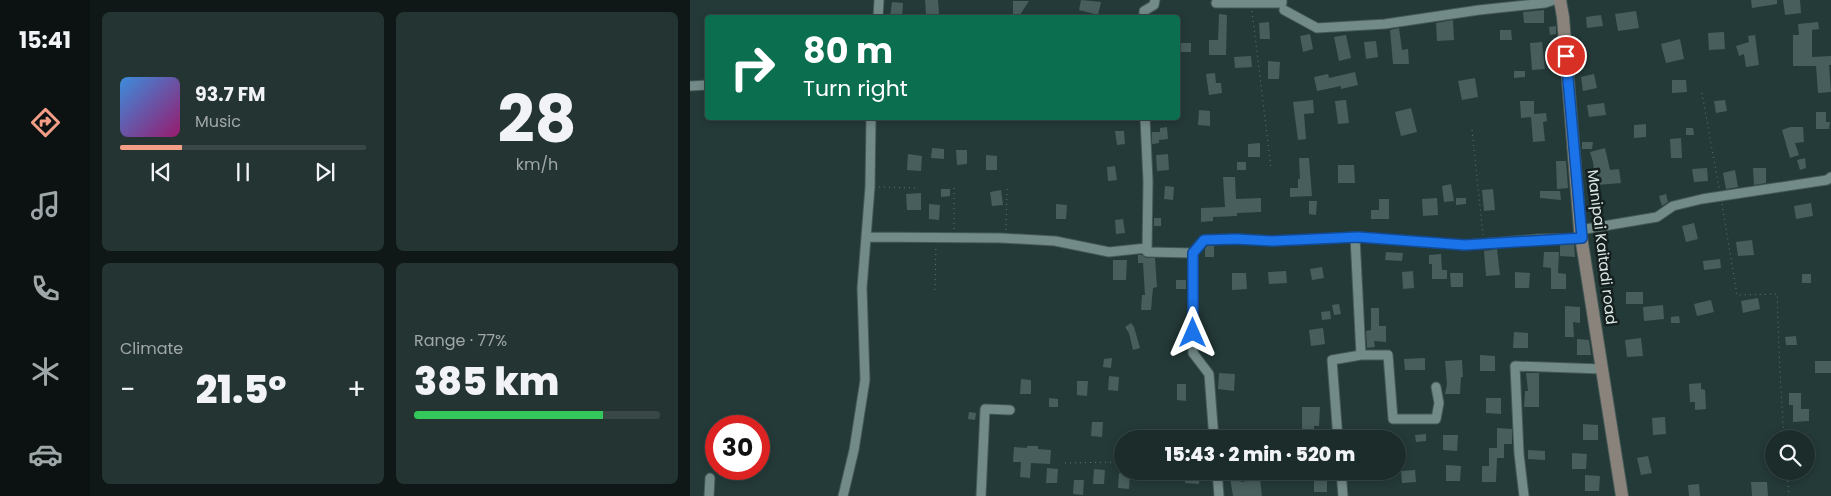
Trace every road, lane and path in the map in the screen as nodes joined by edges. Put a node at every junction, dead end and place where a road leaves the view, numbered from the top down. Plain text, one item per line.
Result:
1 (879, 0) edge
2 (1155, 0) edge
3 (1282, 0) edge
4 (1554, 0) edge
5 (1560, 0) edge
6 (1216, 3) dead end
7 (1251, 3) junction
8 (1284, 10) dead end
9 (878, 15) edge
10 (1144, 15) edge
11 (705, 85) edge
12 (690, 86) edge
13 (1702, 92) dead end
14 (871, 120) edge
15 (1145, 120) edge
16 (1472, 130) dead end
17 (1271, 168) dead end
18 (1831, 177) edge
19 (870, 187) junction
20 (917, 188) dead end
21 (954, 188) dead end
22 (1007, 189) dead end
23 (1721, 196) junction
24 (1581, 234) junction
25 (866, 236) junction
26 (936, 237) junction
27 (954, 237) junction
28 (1006, 238) junction
29 (1355, 238) junction
30 (1483, 244) junction
31 (1147, 248) junction
32 (1193, 253) junction
33 (935, 290) dead end
34 (1361, 355) junction
35 (1602, 369) junction
36 (1436, 387) dead end
37 (1010, 410) dead end
38 (1213, 430) edge
39 (1337, 430) edge
40 (1783, 430) edge
41 (1114, 462) edge
42 (1065, 463) dead end
43 (710, 480) edge
44 (1217, 480) edge
45 (1342, 480) edge
46 (1788, 480) edge
47 (709, 496) edge
48 (843, 496) edge
49 (981, 496) edge
50 (1218, 496) edge
51 (1343, 496) edge
52 (1524, 496) edge
53 (1622, 496) edge
54 (1789, 496) edge

1 - 9 street
2 - 10 street
3 - 7 street
4 - 8 street
5 - 24 main road, Manipai Kaitadi road
6 - 7 street
7 - 17 path
11 - 12 street
13 - 23 path
14 - 19 street
15 - 31 street
16 - 30 path
18 - 23 street
19 - 20 path
19 - 25 street
21 - 27 path
22 - 28 path
23 - 24 street
23 - 40 path
24 - 30 street
24 - 35 main road, Manipai Kaitadi road
25 - 26 street
25 - 48 street
26 - 27 street
26 - 33 path
27 - 28 street
28 - 31 street
29 - 30 street
29 - 32 street
29 - 34 street
31 - 32 street
32 - 38 street
34 - 36 street
34 - 39 street
35 - 52 street
35 - 53 main road, Manipai Kaitadi road
37 - 49 street
41 - 42 path
43 - 47 street
44 - 50 street
45 - 51 street
46 - 54 path

